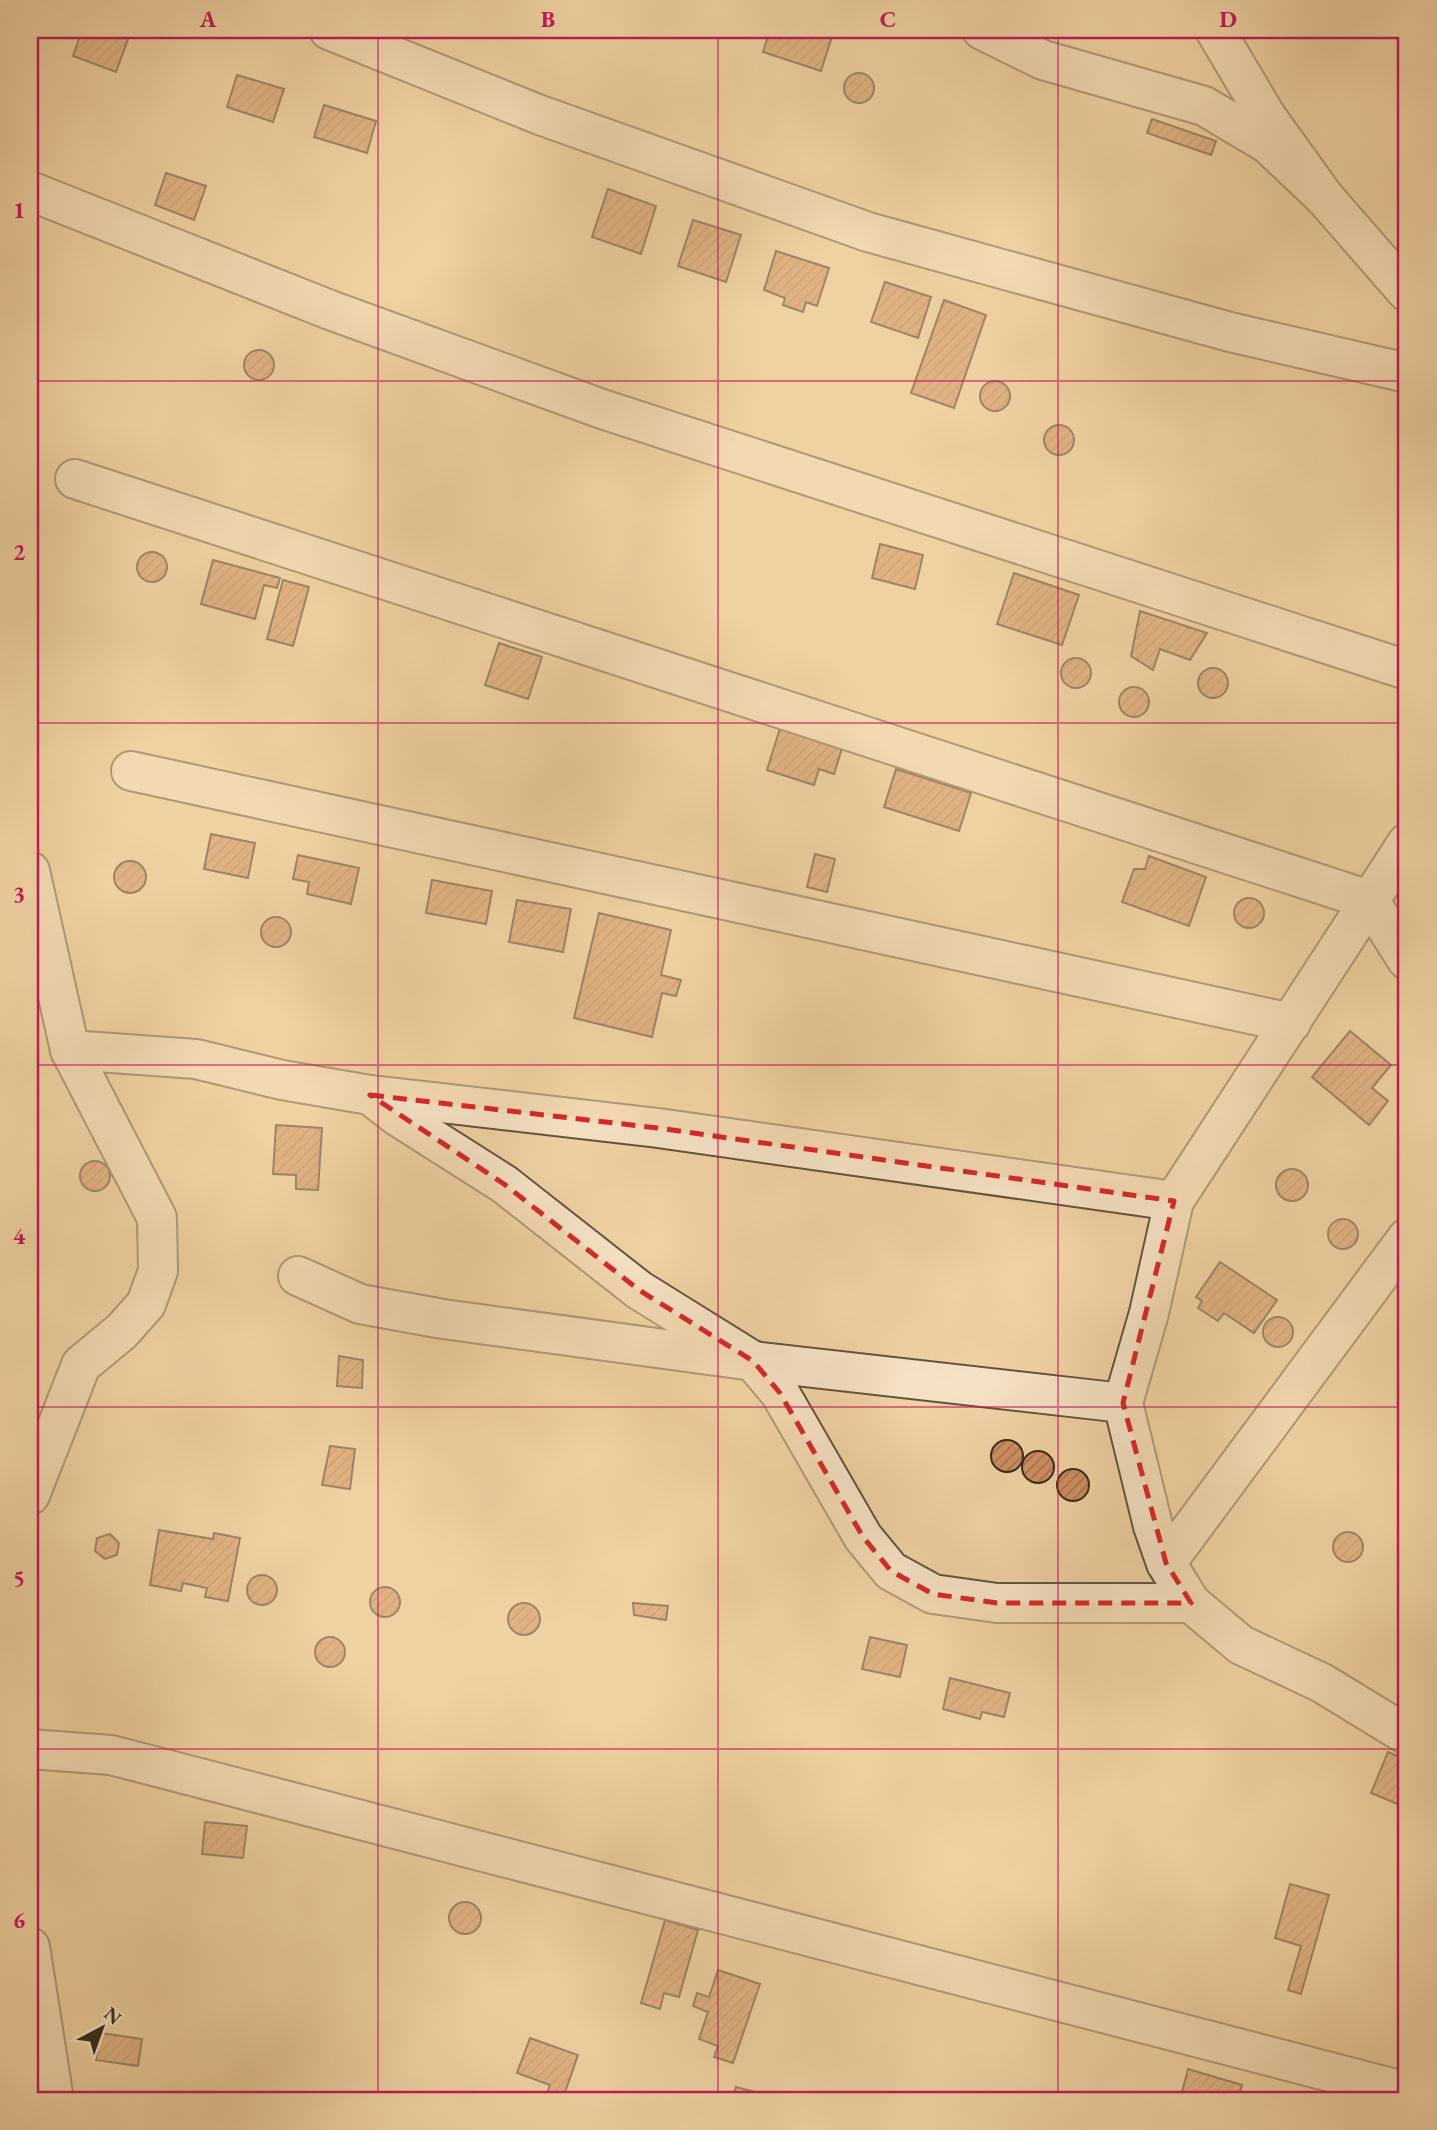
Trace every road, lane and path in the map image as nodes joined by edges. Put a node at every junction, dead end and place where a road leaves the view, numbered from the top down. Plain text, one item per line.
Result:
1 (329, 30) edge
2 (982, 30) edge
3 (1216, 30) edge
4 (30, 191) edge
5 (1325, 198) junction
6 (1407, 292) edge
7 (1407, 373) edge
8 (75, 479) dead end
9 (1407, 670) edge
10 (131, 771) dead end
11 (1407, 843) edge
12 (30, 871) edge
13 (1369, 900) junction
14 (1407, 960) edge
15 (1291, 1023) junction
16 (71, 1050) junction
17 (370, 1095) junction
18 (1174, 1201) junction
19 (1407, 1238) edge
20 (298, 1276) dead end
21 (753, 1361) junction
22 (1123, 1403) junction
23 (30, 1495) edge
24 (1166, 1563) junction
25 (1191, 1603) junction
26 (1407, 1735) edge
27 (30, 1749) edge
28 (30, 1947) edge
29 (1407, 2092) edge
30 (54, 2100) edge

1 - 7 street
2 - 5 street
3 - 5 street
4 - 9 street
5 - 6 street
8 - 13 street
10 - 15 street
11 - 13 street
12 - 16 street
13 - 14 street
13 - 15 street
15 - 18 street
16 - 17 street
16 - 23 street
17 - 18 street
17 - 21 street
18 - 22 street
19 - 24 street
20 - 21 street
21 - 22 street
21 - 25 street
22 - 24 street
24 - 25 street
25 - 26 street
27 - 29 street
28 - 30 street

